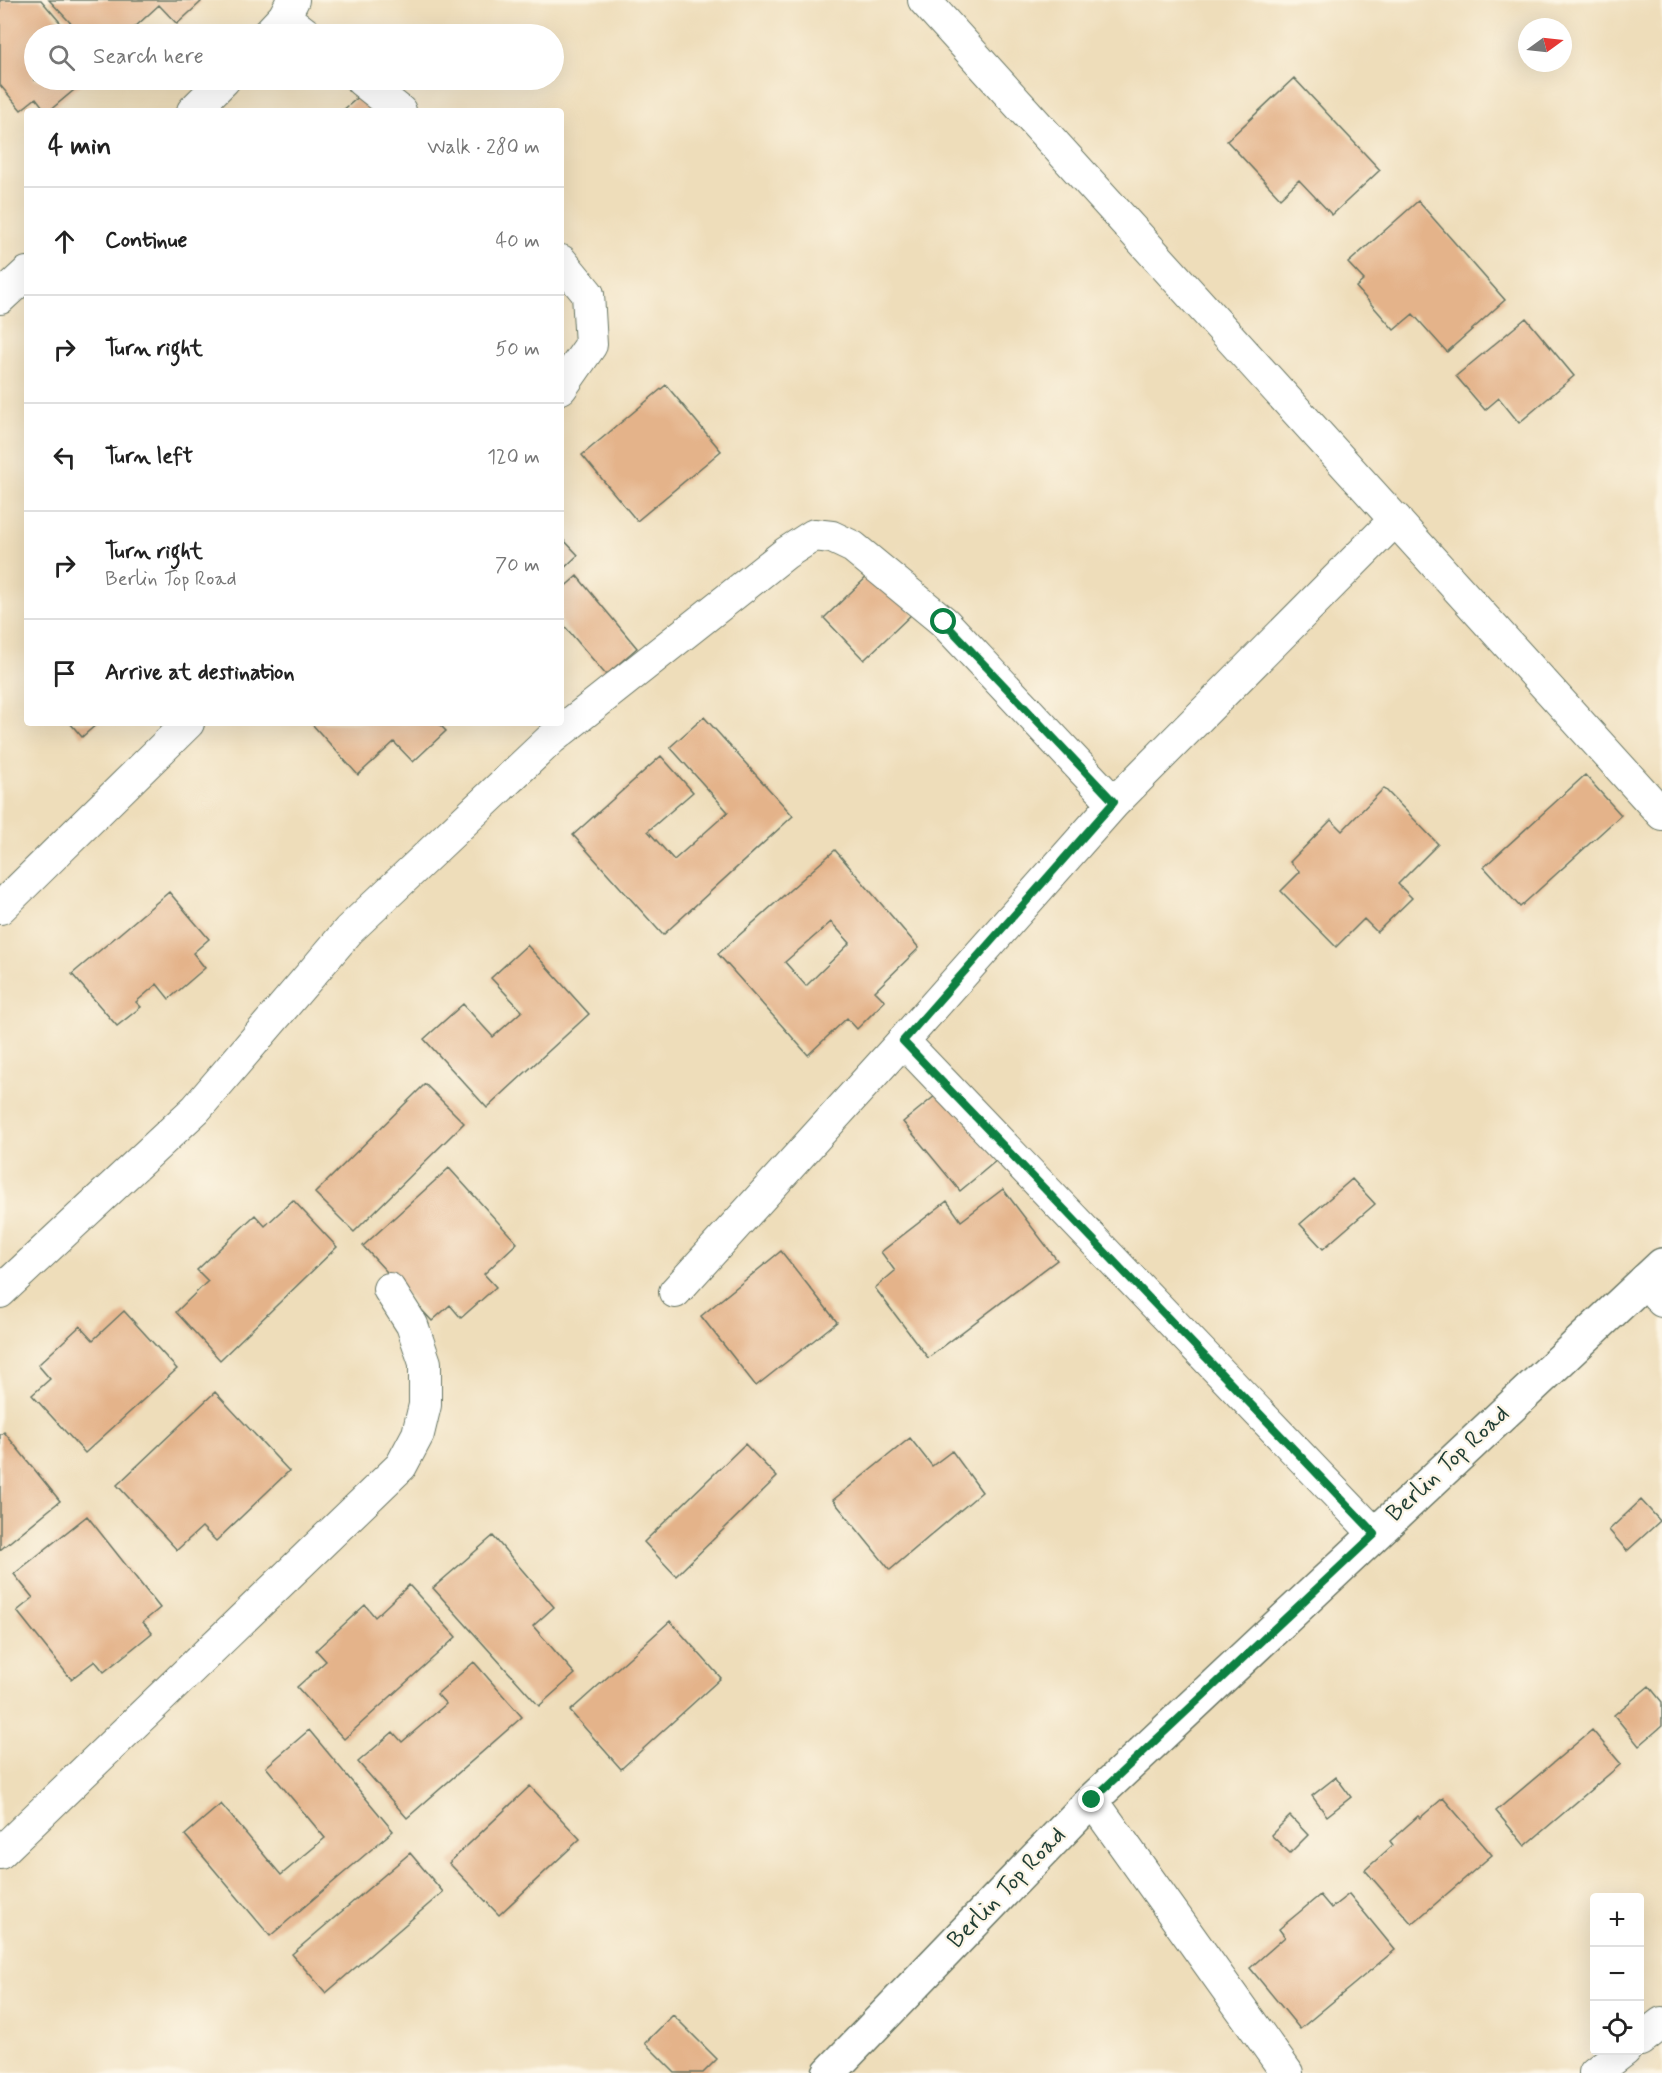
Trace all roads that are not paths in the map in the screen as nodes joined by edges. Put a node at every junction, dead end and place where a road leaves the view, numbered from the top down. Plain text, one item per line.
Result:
1 (924, 0) edge
2 (214, 90) edge
3 (374, 90) edge
4 (197, 108) edge
5 (396, 108) edge
6 (564, 265) edge
7 (564, 384) edge
8 (1396, 519) junction
9 (186, 726) edge
10 (1114, 802) junction
11 (1662, 814) edge
12 (0, 908) edge
13 (903, 1041) junction
14 (1656, 1282) edge
15 (388, 1289) dead end
16 (0, 1292) edge
17 (675, 1292) dead end
18 (1375, 1534) junction
19 (1092, 1800) junction
20 (0, 1853) edge
21 (1662, 2023) edge
22 (1644, 2037) edge
23 (1618, 2055) edge
24 (829, 2073) edge
25 (1287, 2073) edge
26 (1595, 2073) edge

1 - 8 street
2 - 4 street
3 - 5 street
6 - 7 street
8 - 10 street
8 - 11 street
9 - 12 street
10 - 13 street
10 - 16 street
13 - 17 street
13 - 18 street
14 - 18 street, Berlin Top Road
15 - 20 street
18 - 19 street, Berlin Top Road
19 - 24 street, Berlin Top Road
19 - 25 street
21 - 22 street
23 - 26 street

